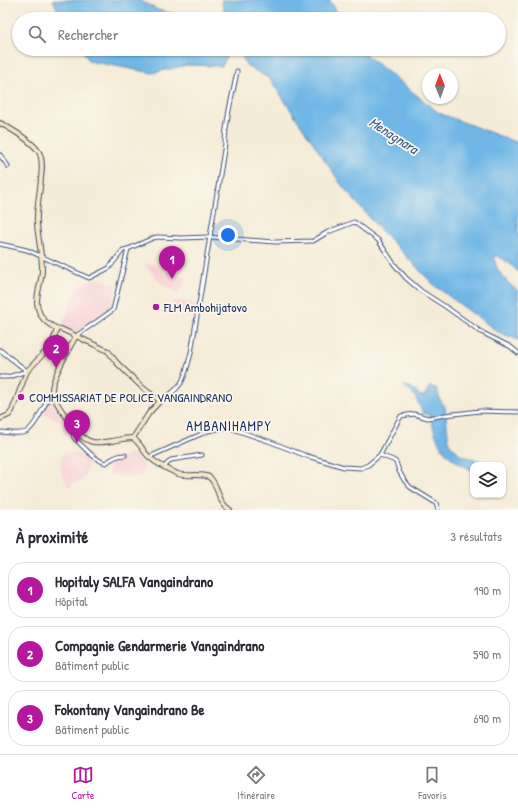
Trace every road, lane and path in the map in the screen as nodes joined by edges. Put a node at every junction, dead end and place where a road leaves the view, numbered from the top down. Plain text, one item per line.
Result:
1 (237, 72) dead end
2 (1, 125) edge
3 (0, 155) edge
4 (8, 166) dead end
5 (209, 237) junction
6 (0, 244) edge
7 (128, 249) junction
8 (42, 257) junction
9 (57, 329) junction
10 (76, 336) junction
11 (52, 345) junction
12 (0, 350) edge
13 (68, 352) junction
14 (518, 353) edge
15 (27, 371) junction
16 (0, 377) edge
17 (52, 391) junction
18 (160, 401) junction
19 (518, 412) edge
20 (0, 419) edge
21 (76, 430) junction
22 (0, 432) edge
23 (133, 438) junction
24 (125, 455) dead end
25 (202, 455) dead end
26 (380, 455) junction
27 (149, 457) junction
28 (164, 467) junction
29 (230, 510) edge
30 (438, 510) edge

1 - 5 street
2 - 8 main road
3 - 4 street
5 - 7 street
5 - 14 street
5 - 18 street
6 - 8 street
7 - 8 street
7 - 10 street
8 - 9 main road
9 - 10 main road
9 - 11 main road
10 - 13 main road
10 - 18 main road
11 - 13 main road
11 - 15 main road
12 - 15 street
13 - 17 main road
15 - 16 street
15 - 20 main road
17 - 21 main road
17 - 22 street
18 - 23 main road
19 - 26 street
21 - 23 main road
21 - 24 street
23 - 27 main road
25 - 28 street
26 - 27 street
26 - 30 street
27 - 28 main road
28 - 29 main road

